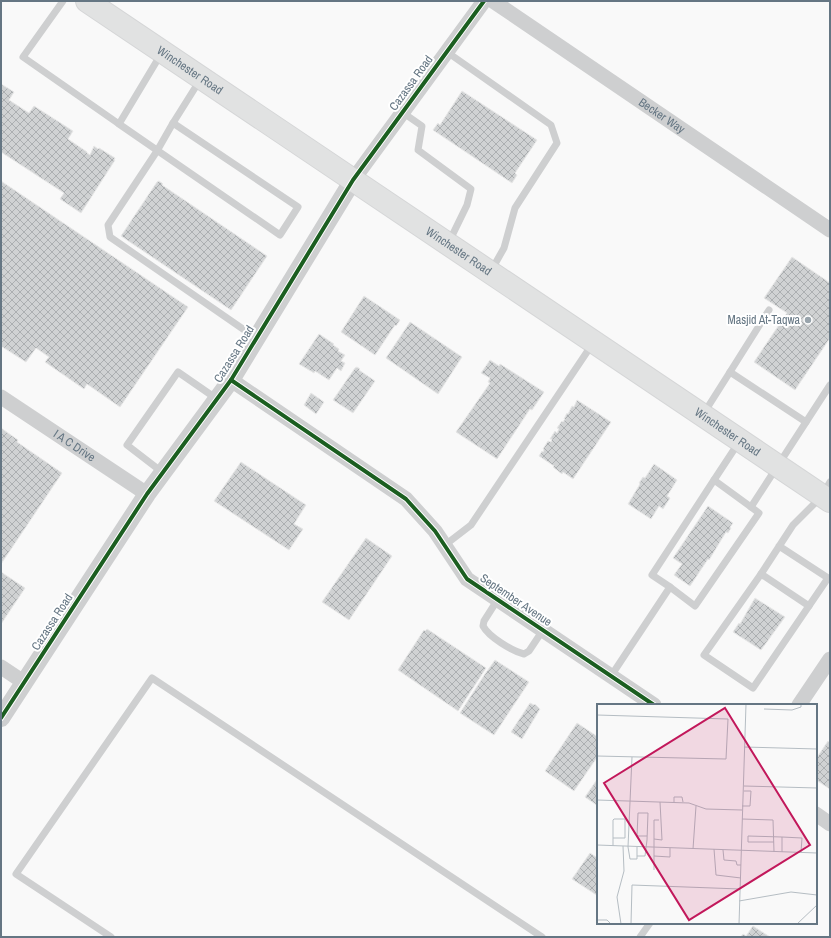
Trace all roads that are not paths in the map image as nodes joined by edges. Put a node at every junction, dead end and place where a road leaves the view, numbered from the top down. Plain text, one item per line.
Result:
1 (63, 1) edge
2 (87, 1) edge
3 (484, 1) edge
4 (493, 1) edge
5 (162, 51) junction
6 (446, 52) junction
7 (202, 78) junction
8 (402, 112) junction
9 (172, 123) junction
10 (119, 124) junction
11 (157, 150) junction
12 (353, 180) junction
13 (830, 230) edge
14 (448, 244) junction
15 (490, 272) junction
16 (769, 310) dead end
17 (256, 338) junction
18 (594, 342) junction
19 (730, 372) junction
20 (231, 380) junction
21 (830, 385) edge
22 (1, 397) edge
23 (217, 399) junction
24 (702, 415) junction
25 (806, 422) junction
26 (740, 441) junction
27 (778, 466) junction
28 (163, 472) junction
29 (714, 480) junction
30 (827, 493) edge
31 (147, 494) junction
32 (752, 507) junction
33 (445, 545) junction
34 (779, 546) junction
35 (761, 574) junction
36 (670, 587) junction
37 (498, 599) junction
38 (809, 606) junction
39 (543, 630) junction
40 (1, 667) edge
41 (828, 667) edge
42 (611, 676) junction
43 (25, 683) junction
44 (653, 704) edge
45 (800, 704) edge
46 (1, 718) edge
47 (817, 815) edge
48 (830, 824) edge
49 (649, 924) edge
50 (111, 937) edge
51 (542, 937) edge
52 (640, 937) edge

1 - 10 lane
2 - 5 main road, Winchester Road
3 - 6 street, Cazassa Road
4 - 13 street, Becker Way
5 - 7 main road, Winchester Road
5 - 10 lane
6 - 8 street, Cazassa Road
6 - 15 lane
7 - 9 lane
7 - 12 main road, Winchester Road
8 - 12 street, Cazassa Road
8 - 14 lane
9 - 11 lane
9 - 11 lane
10 - 11 lane
11 - 17 lane
12 - 14 main road, Winchester Road
12 - 17 street, Cazassa Road
14 - 15 main road, Winchester Road
15 - 18 main road, Winchester Road
16 - 19 lane
17 - 20 street, Cazassa Road
18 - 24 main road, Winchester Road
18 - 33 lane
19 - 24 lane
19 - 25 lane
20 - 23 street, Cazassa Road
20 - 33 street, September Avenue
21 - 25 lane
22 - 31 street, I A C Drive
23 - 28 street, Cazassa Road
23 - 28 lane
24 - 26 main road, Winchester Road
25 - 27 lane
26 - 27 main road, Winchester Road
26 - 29 lane
27 - 30 main road, Winchester Road
27 - 32 lane
28 - 31 street, Cazassa Road
29 - 32 lane
29 - 36 lane
30 - 34 lane
31 - 43 street, Cazassa Road
32 - 36 lane
33 - 37 street, September Avenue
34 - 35 lane
34 - 38 lane
35 - 38 lane
35 - 38 lane
36 - 42 lane
37 - 39 street, September Avenue
37 - 39 lane
39 - 42 street, September Avenue
40 - 43 street
41 - 45 street
42 - 44 street, September Avenue
43 - 46 street, Cazassa Road
47 - 48 street
49 - 52 lane
50 - 51 lane

